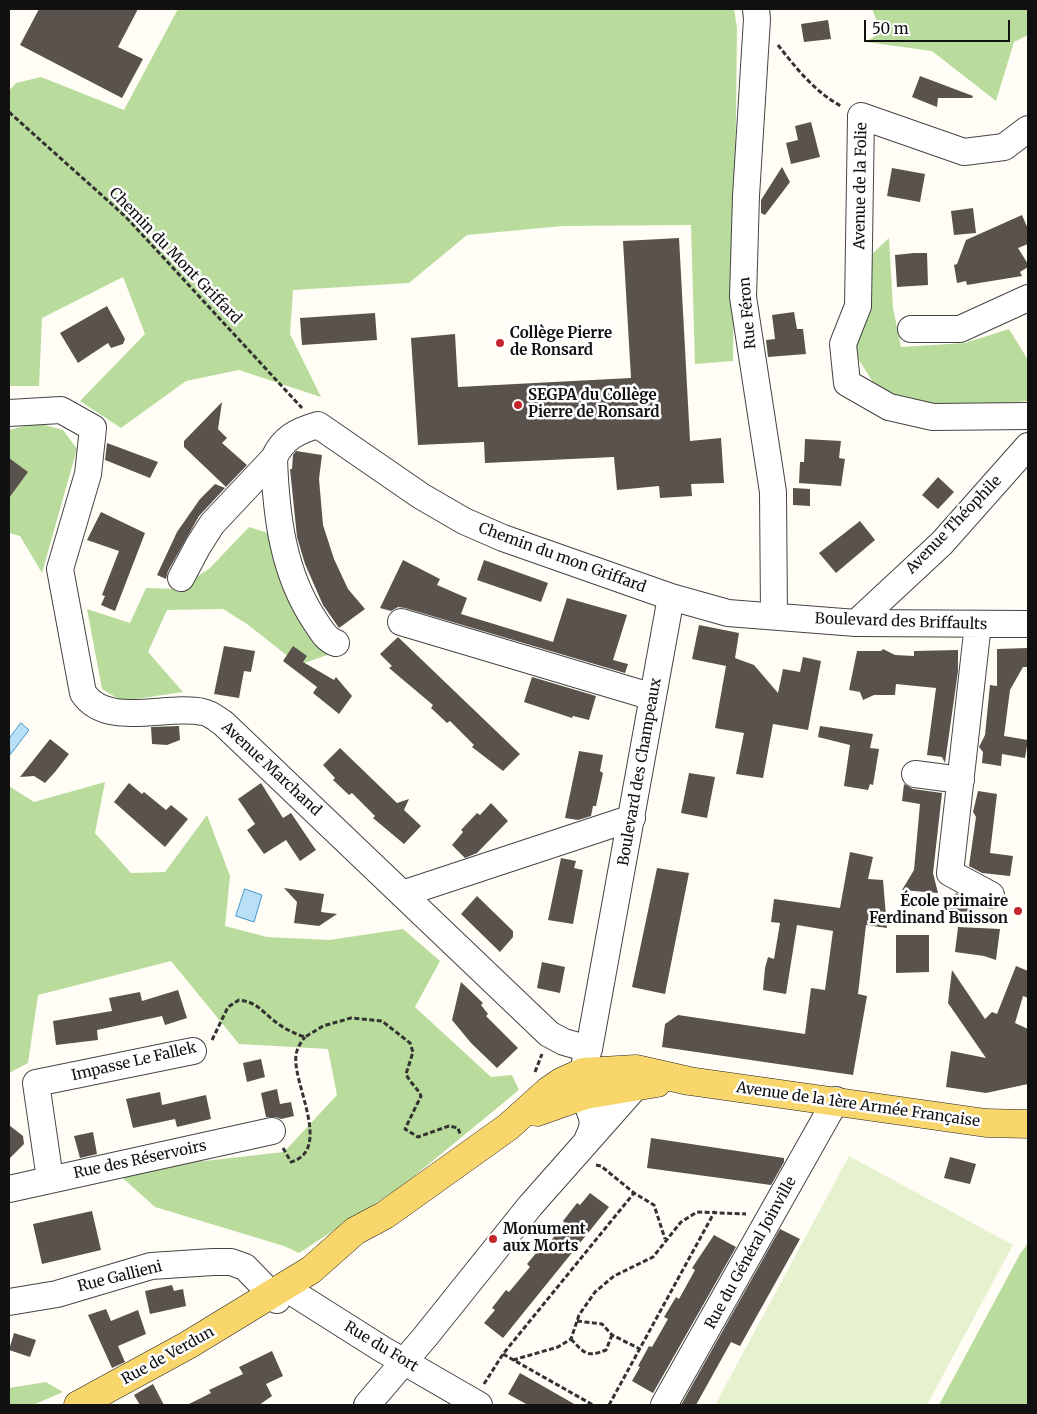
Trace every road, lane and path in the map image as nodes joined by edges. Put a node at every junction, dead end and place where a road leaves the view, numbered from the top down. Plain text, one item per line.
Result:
1 (757, 14) edge
2 (9, 112) edge
3 (861, 116) junction
4 (1028, 129) edge
5 (1028, 298) edge
6 (911, 328) dead end
7 (9, 413) edge
8 (1028, 416) edge
9 (318, 424) junction
10 (1028, 446) edge
11 (274, 458) junction
12 (181, 578) dead end
13 (664, 595) junction
14 (774, 616) junction
15 (401, 622) dead end
16 (856, 622) junction
17 (978, 624) junction
18 (1028, 624) edge
19 (336, 643) dead end
20 (653, 697) junction
21 (915, 774) dead end
22 (961, 780) junction
23 (632, 818) junction
24 (402, 894) junction
25 (991, 895) dead end
26 (305, 1037) junction
27 (194, 1051) joint
28 (591, 1076) junction
29 (689, 1081) junction
30 (637, 1086) junction
31 (836, 1100) junction
32 (1028, 1124) edge
33 (596, 1130) junction
34 (272, 1131) joint
35 (457, 1164) junction
36 (594, 1165) dead end
37 (50, 1179) junction
38 (9, 1189) edge
39 (634, 1193) junction
40 (715, 1211) junction
41 (771, 1216) junction
42 (665, 1239) junction
43 (277, 1296) junction
44 (9, 1302) edge
45 (577, 1321) junction
46 (612, 1335) junction
47 (571, 1339) junction
48 (640, 1349) junction
49 (503, 1354) junction
50 (513, 1360) junction
51 (405, 1361) junction
52 (476, 1403) edge
53 (78, 1405) edge
54 (367, 1405) edge
55 (593, 1405) edge
56 (609, 1405) edge
57 (664, 1405) edge

1 - 3 path
1 - 14 street, Rue Féron
2 - 9 path, Chemin du Mont Griffard
3 - 4 street, Avenue de la Folie
3 - 8 street, Avenue de la Folie
5 - 6 street
7 - 24 street, Avenue Marchand
9 - 11 street
9 - 13 street, Chemin du mon Griffard
10 - 16 street, Avenue Théophile
11 - 12 street
11 - 19 street
13 - 14 street
13 - 20 street, Boulevard des Champeaux
14 - 16 street, Boulevard des Briffaults
15 - 20 street
16 - 17 street, Boulevard des Briffaults
17 - 18 street, Boulevard des Briffaults
17 - 22 street
20 - 23 street, Boulevard des Champeaux
21 - 22 street
22 - 25 street
23 - 24 street
23 - 28 street, Boulevard des Champeaux
24 - 28 street, Avenue Marchand
26 - 27 path, Impasse Le Fallek
26 - 34 path
26 - 35 path
27 - 37 street, Impasse Le Fallek
28 - 29 main road, Avenue de la 1ère Armée Française
28 - 30 main road, Avenue de la 1ère Armée Française
28 - 33 street
28 - 35 main road, Rue de Verdun
29 - 30 main road, Avenue de la 1ère Armée Française
29 - 31 main road, Avenue de la 1ère Armée Française
30 - 33 street
31 - 32 main road, Avenue de la 1ère Armée Française
31 - 41 street, Rue du Général Joinville
33 - 51 street
34 - 37 street, Rue des Réservoirs
35 - 43 main road, Rue de Verdun
36 - 39 path
37 - 38 street, Rue des Réservoirs
39 - 42 path
39 - 49 path
40 - 41 path
40 - 42 path
40 - 48 path
41 - 57 street, Rue du Général Joinville
42 - 45 path
43 - 44 street, Rue Gallieni
43 - 51 street, Rue du Fort
43 - 53 main road, Rue de Verdun
45 - 46 path
45 - 47 path
46 - 47 path
46 - 48 path
47 - 50 path
48 - 56 path
49 - 50 path
49 - 52 path
50 - 55 path
51 - 52 street, Rue du Fort
51 - 54 street

